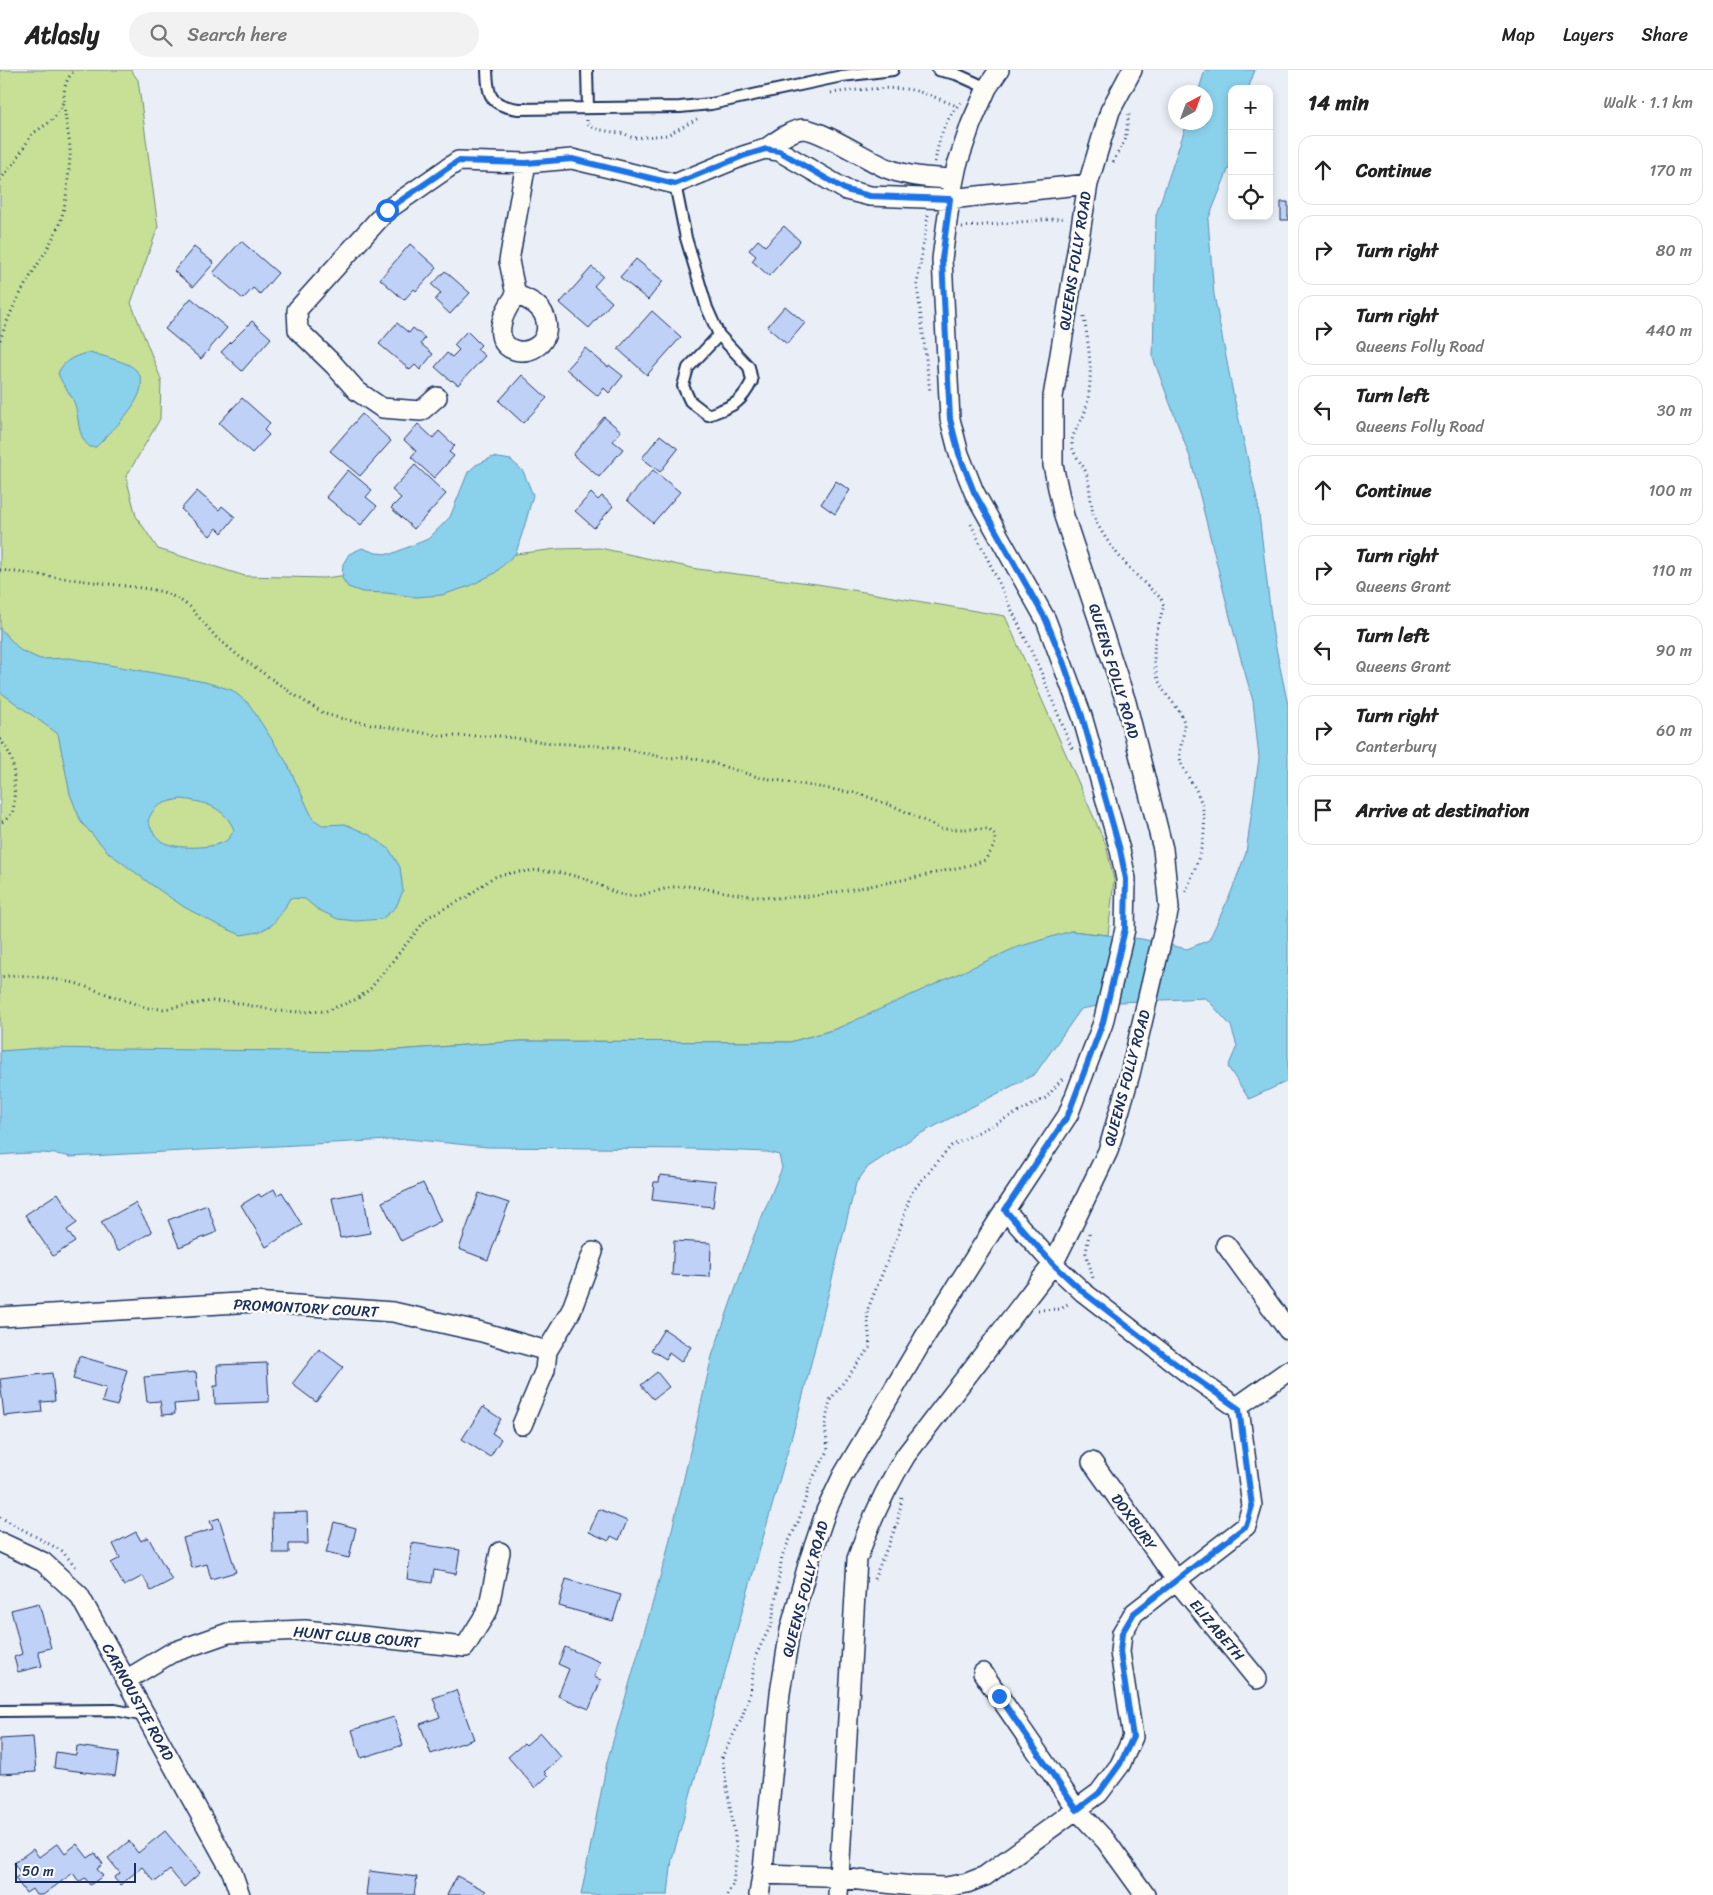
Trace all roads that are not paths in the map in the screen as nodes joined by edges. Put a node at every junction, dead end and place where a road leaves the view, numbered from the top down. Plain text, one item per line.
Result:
1 (487, 70) edge
2 (587, 70) edge
3 (893, 70) edge
4 (938, 70) edge
5 (998, 70) edge
6 (1132, 70) edge
7 (842, 73) edge
8 (987, 88) junction
9 (588, 108) junction
10 (766, 149) junction
11 (526, 163) junction
12 (954, 179) junction
13 (675, 184) junction
14 (1088, 184) junction
15 (950, 199) junction
16 (516, 295) dead end
17 (719, 335) junction
18 (437, 397) dead end
19 (1005, 1210) junction
20 (1226, 1246) dead end
21 (593, 1252) dead end
22 (1053, 1264) junction
23 (0, 1317) edge
24 (1288, 1330) edge
25 (547, 1351) junction
26 (1288, 1371) edge
27 (1239, 1409) junction
28 (522, 1425) dead end
29 (1092, 1462) dead end
30 (0, 1542) edge
31 (500, 1552) dead end
32 (1176, 1581) junction
33 (983, 1673) dead end
34 (1257, 1679) dead end
35 (126, 1680) junction
36 (0, 1711) edge
37 (146, 1716) junction
38 (1077, 1810) junction
39 (762, 1874) junction
40 (838, 1886) edge
41 (912, 1890) edge
42 (240, 1895) edge
43 (759, 1895) edge
44 (1145, 1895) edge

1 - 9 lane
2 - 9 lane
3 - 7 lane
4 - 8 lane
5 - 8 street, QUEENS FOLLY ROAD
6 - 14 street, QUEENS FOLLY ROAD
7 - 9 lane
8 - 12 street, QUEENS FOLLY ROAD
10 - 12 street
10 - 13 street
10 - 15 street
11 - 13 street
11 - 16 street
11 - 18 street
12 - 15 street, QUEENS FOLLY ROAD
13 - 17 lane
14 - 15 street
14 - 22 street, QUEENS FOLLY ROAD
15 - 19 street, QUEENS FOLLY ROAD
17 - 17 lane
19 - 22 street
19 - 39 street, QUEENS FOLLY ROAD
20 - 24 street
21 - 25 street
22 - 27 street
22 - 40 street, QUEENS FOLLY ROAD
23 - 25 street, PROMONTORY COURT
25 - 28 street
26 - 27 street
27 - 32 street
29 - 32 street, DOXBURY
30 - 35 street, CARNOUSTIE ROAD
31 - 35 street, HUNT CLUB COURT
32 - 34 street, ELIZABETH
32 - 38 street
33 - 38 street
35 - 37 street, CARNOUSTIE ROAD
36 - 37 lane
37 - 42 street, CARNOUSTIE ROAD
38 - 41 street
38 - 44 street
39 - 40 street
39 - 43 street, QUEENS FOLLY ROAD
40 - 41 street

